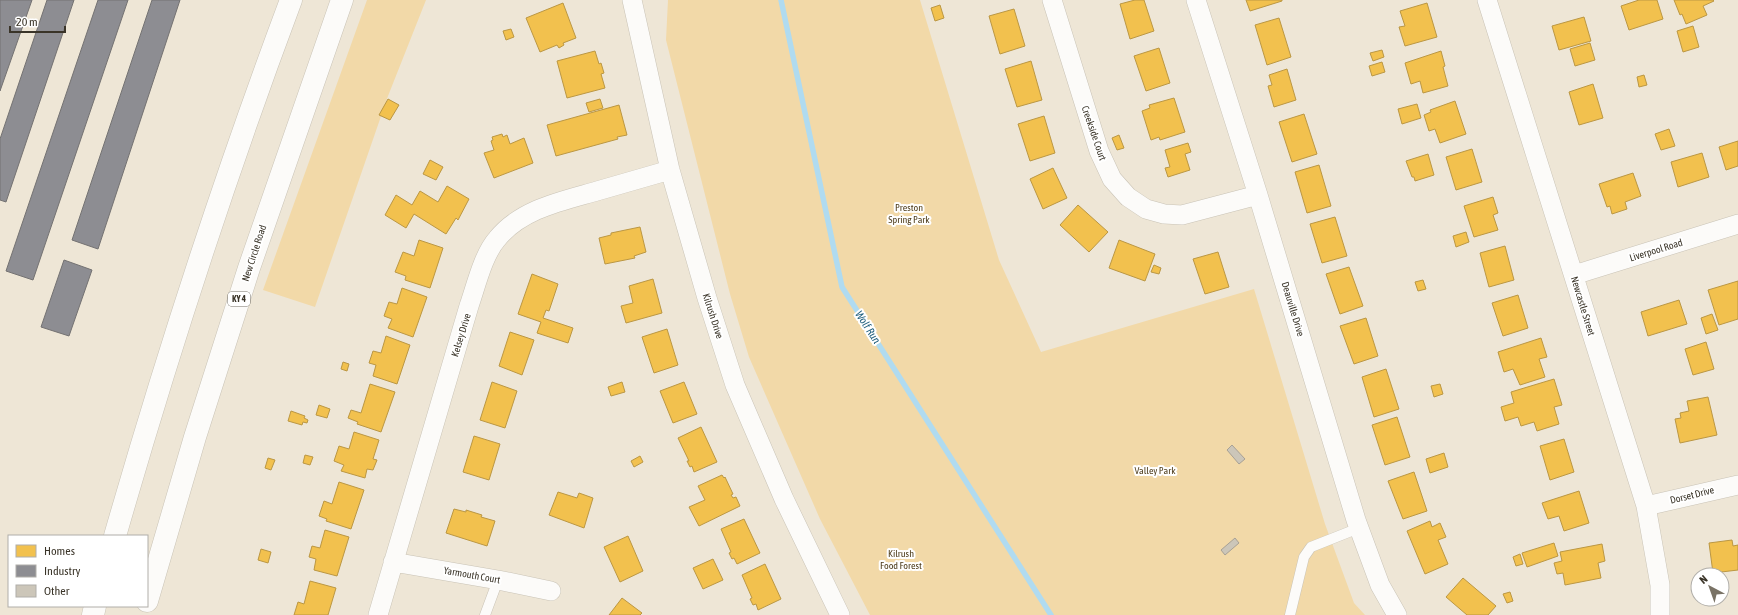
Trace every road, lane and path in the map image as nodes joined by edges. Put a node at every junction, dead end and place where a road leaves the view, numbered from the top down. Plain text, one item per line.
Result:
1 (291, 0) edge
2 (342, 0) edge
3 (632, 0) edge
4 (1052, 0) edge
5 (1196, 0) edge
6 (1487, 0) edge
7 (670, 170) junction
8 (1258, 195) junction
9 (1738, 224) edge
10 (1574, 275) junction
11 (1738, 486) edge
12 (1646, 506) junction
13 (1359, 528) junction
14 (115, 535) edge
15 (392, 562) junction
16 (498, 580) junction
17 (551, 591) dead end
18 (148, 598) edge
19 (378, 615) edge
20 (485, 615) edge
21 (840, 615) edge
22 (1290, 615) edge
23 (1397, 615) edge
24 (1660, 615) edge

1 - 14 highway
2 - 18 highway, New Circle Road / KY 4
3 - 7 street, Kilrush Drive
4 - 8 street, Creekside Court
5 - 8 street, Deauville Drive
6 - 10 street, Newcastle Street
7 - 15 street, Kelsey Drive
7 - 21 street, Kilrush Drive
8 - 13 street, Deauville Drive
9 - 10 street, Liverpool Road
10 - 12 street, Newcastle Street
11 - 12 street, Dorset Drive
12 - 24 street, Newcastle Street
13 - 22 lane
13 - 23 street, Deauville Drive
15 - 16 street, Yarmouth Court
15 - 19 street, Kelsey Drive
16 - 17 street, Yarmouth Court
16 - 20 lane

